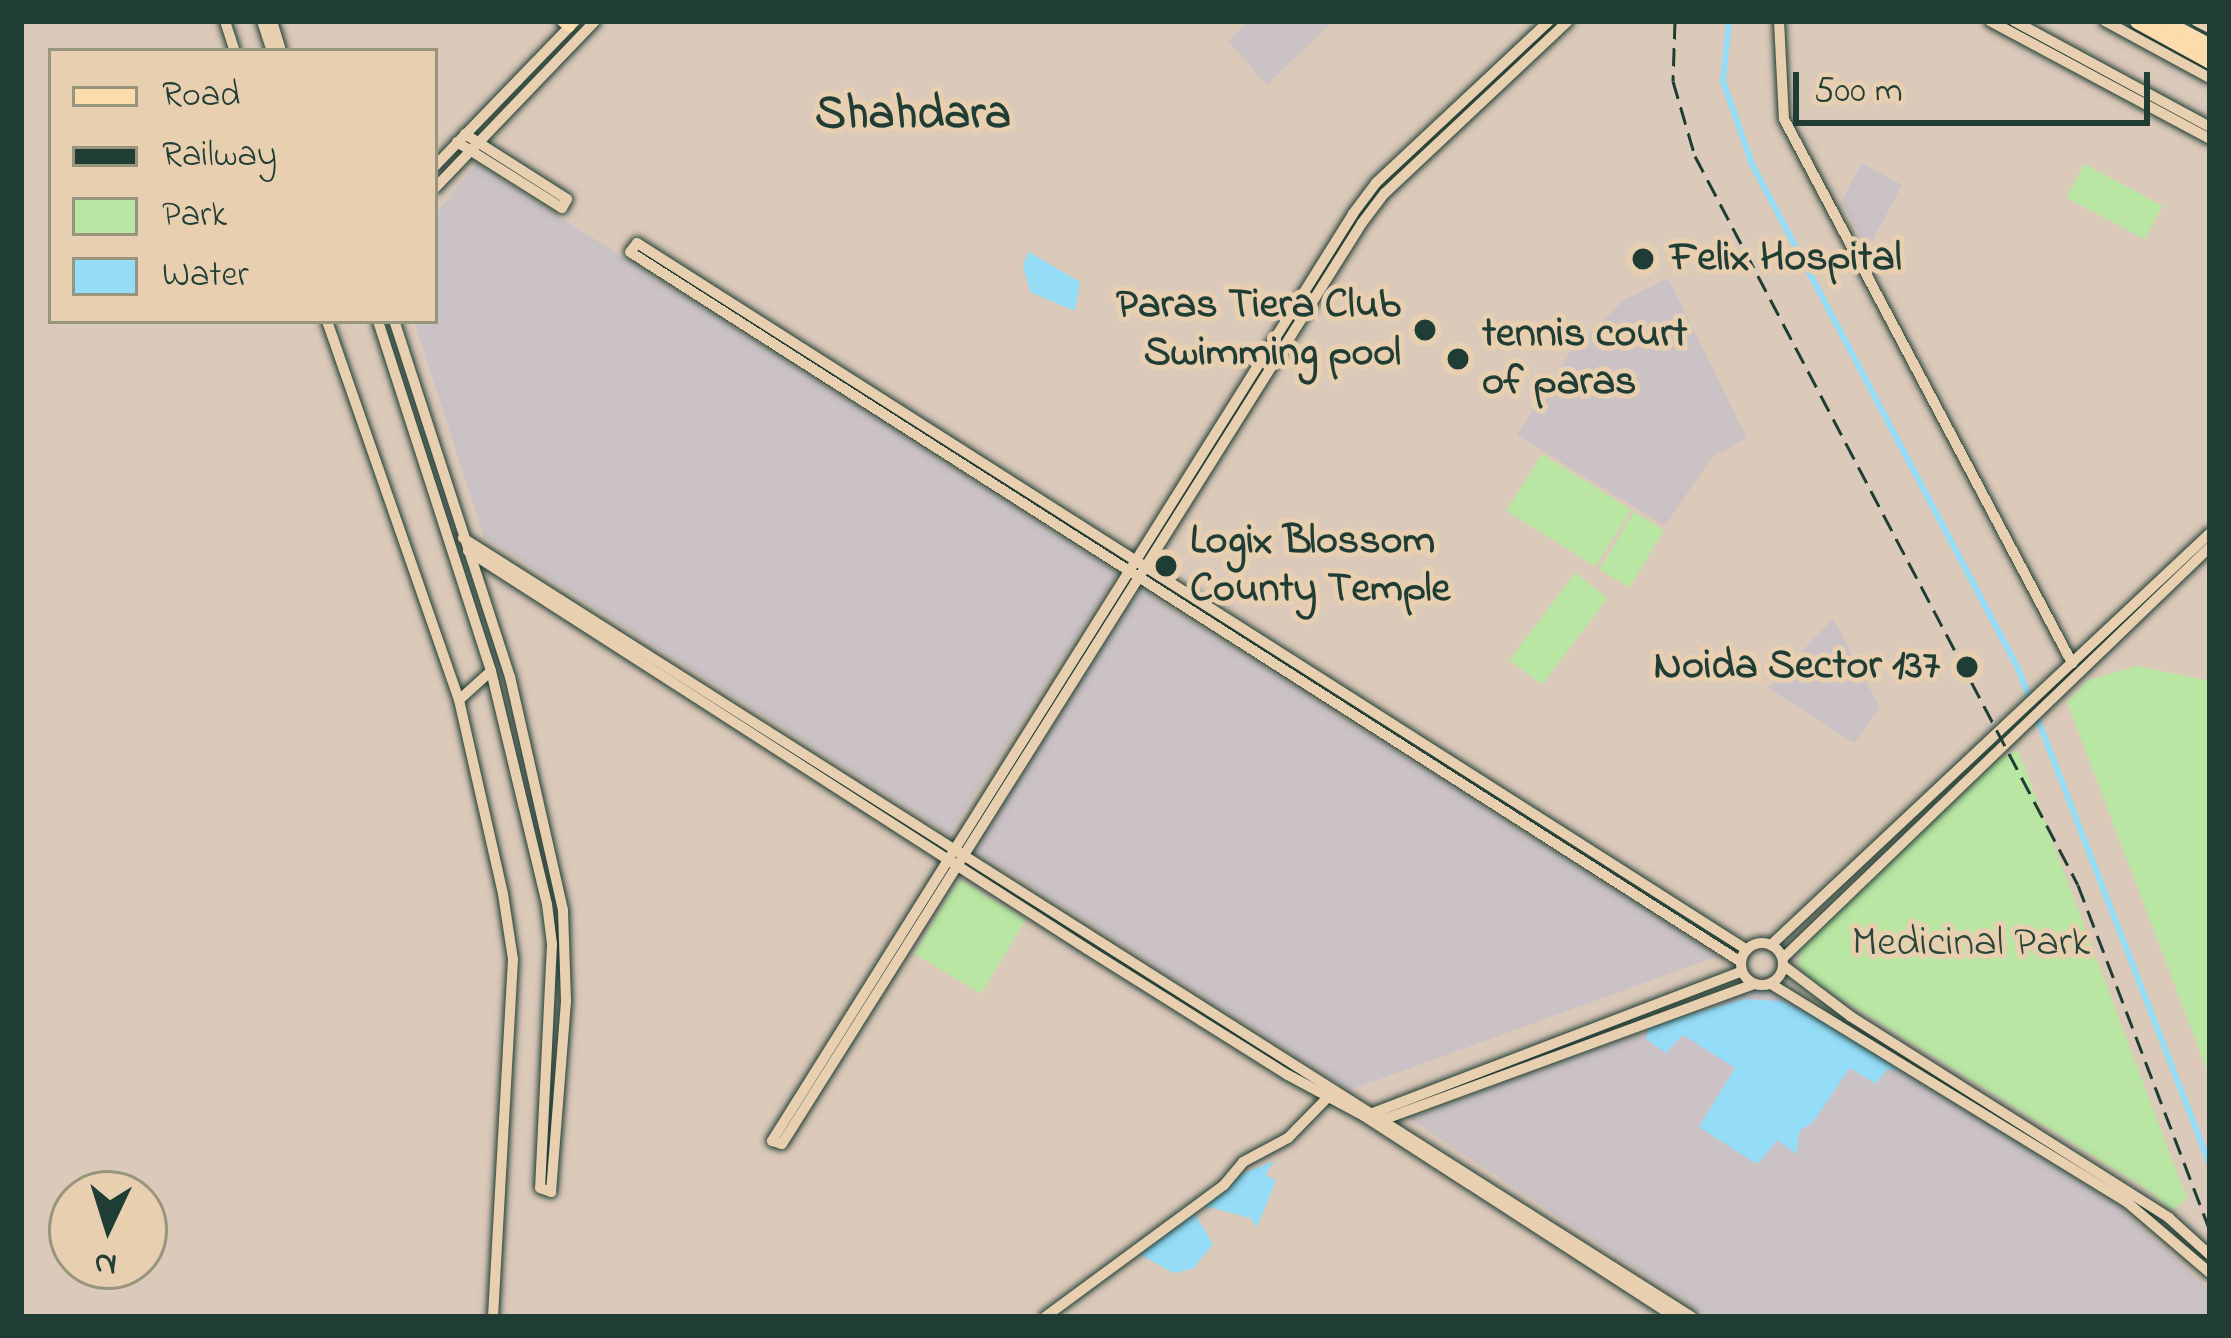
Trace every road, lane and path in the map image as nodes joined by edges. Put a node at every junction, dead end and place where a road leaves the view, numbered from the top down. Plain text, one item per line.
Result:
1 (595, 21) edge
2 (1549, 21) edge
3 (1568, 21) edge
4 (1780, 21) edge
5 (1990, 21) edge
6 (2014, 21) edge
7 (2105, 21) edge
8 (2137, 21) edge
9 (2163, 21) edge
10 (2196, 21) edge
11 (569, 23) edge
12 (2210, 28) edge
13 (2210, 46) edge
14 (2210, 61) edge
15 (2210, 78) edge
16 (2210, 128) edge
17 (459, 136) junction
18 (2210, 140) edge
19 (474, 146) junction
20 (438, 162) edge
21 (438, 185) edge
22 (1352, 228) junction
23 (328, 324) edge
24 (378, 324) edge
25 (395, 324) edge
26 (447, 532) junction
27 (2210, 533) edge
28 (466, 544) junction
29 (2210, 547) edge
30 (1136, 572) junction
31 (2072, 662) junction
32 (491, 671) junction
33 (2049, 691) junction
34 (466, 693) junction
35 (2017, 722) junction
36 (955, 857) junction
37 (1771, 945) junction
38 (1743, 961) junction
39 (1783, 962) junction
40 (1754, 984) junction
41 (1771, 984) junction
42 (1327, 1098) junction
43 (1375, 1117) junction
44 (2210, 1256) edge
45 (2210, 1274) edge
46 (493, 1317) edge
47 (1045, 1317) edge
48 (1676, 1317) edge
49 (1692, 1317) edge

1 - 19 street
2 - 22 street
3 - 22 street
4 - 31 street
5 - 18 street
6 - 16 street
7 - 15 street
8 - 14 highway
9 - 13 highway
10 - 12 street
11 - 17 street
17 - 19 street
17 - 20 street
19 - 19 street
19 - 21 street
22 - 30 street
23 - 34 street
24 - 26 street
25 - 28 street
26 - 28 street
26 - 32 street
27 - 31 street
28 - 32 street
28 - 36 street
29 - 33 street
30 - 30 street
30 - 36 street
30 - 38 street
31 - 33 street
32 - 34 street
33 - 35 street
34 - 46 street
35 - 37 street
35 - 39 street
36 - 36 street
36 - 42 street
36 - 43 street
37 - 38 street
37 - 39 street
38 - 40 street
38 - 43 street
39 - 41 street
39 - 44 street
40 - 41 street
40 - 43 street
41 - 45 street
42 - 43 street
42 - 47 street
43 - 48 street
43 - 49 street

